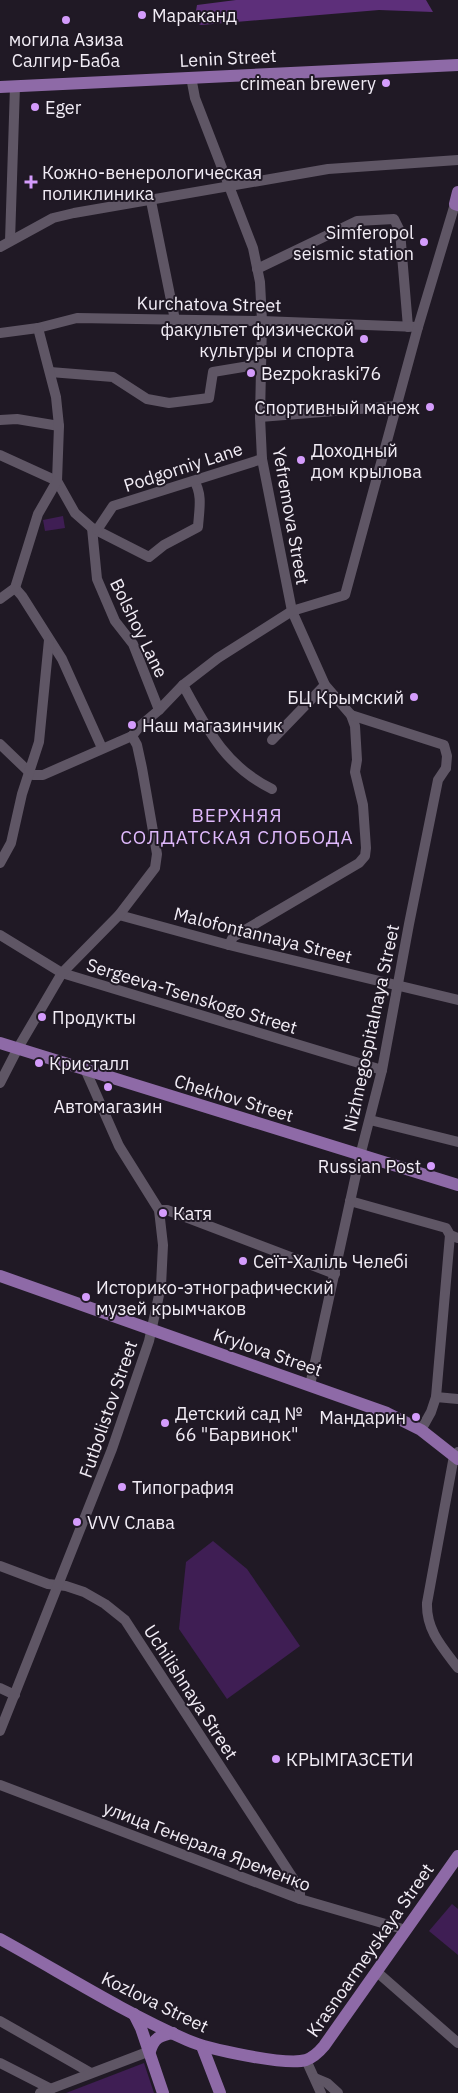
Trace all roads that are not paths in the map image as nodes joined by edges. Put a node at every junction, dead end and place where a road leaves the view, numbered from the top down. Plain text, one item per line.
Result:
1 (458, 66) edge
2 (191, 77) junction
3 (15, 86) junction
4 (0, 87) edge
5 (458, 160) edge
6 (229, 186) junction
7 (151, 201) junction
8 (457, 201) edge
9 (10, 241) junction
10 (0, 246) edge
11 (257, 269) junction
12 (176, 320) junction
13 (262, 320) junction
14 (413, 327) junction
15 (38, 328) junction
16 (0, 333) edge
17 (261, 364) junction
18 (50, 372) junction
19 (397, 406) junction
20 (260, 417) junction
21 (0, 420) edge
22 (59, 426) junction
23 (0, 456) edge
24 (262, 459) junction
25 (57, 480) junction
26 (194, 481) junction
27 (94, 529) junction
28 (15, 588) junction
29 (2, 595) edge
30 (292, 611) junction
31 (49, 640) junction
32 (183, 685) junction
33 (325, 685) junction
34 (159, 710) junction
35 (351, 715) junction
36 (132, 736) junction
37 (272, 740) dead end
38 (0, 744) edge
39 (102, 748) junction
40 (446, 768) junction
41 (458, 770) edge
42 (28, 771) junction
43 (272, 789) dead end
44 (0, 863) edge
45 (119, 915) junction
46 (0, 935) edge
47 (230, 945) junction
48 (62, 973) junction
49 (398, 986) junction
50 (458, 1000) edge
51 (0, 1043) edge
52 (18, 1048) junction
53 (85, 1069) junction
54 (382, 1070) junction
55 (0, 1083) edge
56 (370, 1120) junction
57 (458, 1142) edge
58 (360, 1156) junction
59 (458, 1185) edge
60 (350, 1201) junction
61 (159, 1210) junction
62 (454, 1236) edge
63 (335, 1274) junction
64 (0, 1276) edge
65 (152, 1329) junction
66 (310, 1384) junction
67 (436, 1397) junction
68 (458, 1399) edge
69 (421, 1430) junction
70 (457, 1456) edge
71 (0, 1566) edge
72 (58, 1586) junction
73 (458, 1668) edge
74 (0, 1688) edge
75 (15, 1695) junction
76 (0, 1731) edge
77 (0, 1785) edge
78 (458, 1856) edge
79 (300, 1899) junction
80 (406, 1930) junction
81 (0, 1939) edge
82 (376, 1972) junction
83 (134, 2014) junction
84 (0, 2021) edge
85 (173, 2033) junction
86 (458, 2043) edge
87 (202, 2046) junction
88 (150, 2051) junction
89 (306, 2060) junction
90 (0, 2063) edge
91 (91, 2073) junction
92 (315, 2078) junction
93 (50, 2088) junction
94 (40, 2093) edge
95 (164, 2093) edge
96 (220, 2093) edge
97 (321, 2093) edge
98 (338, 2093) edge

1 - 2 main road, Lenin Street
2 - 3 main road, Lenin Street
2 - 6 street, Yefremova Street
3 - 4 main road, Lenin Street
3 - 9 street
5 - 6 street
6 - 7 street
6 - 11 street, Yefremova Street
7 - 9 street
7 - 12 street
8 - 14 street
9 - 10 street
11 - 13 street, Yefremova Street
11 - 14 street
12 - 13 street, Kurchatova Street
12 - 15 street, Kurchatova Street
13 - 14 street, Kurchatova Street
13 - 17 street, Yefremova Street
14 - 19 street
15 - 16 street, Kurchatova Street
15 - 18 street
17 - 18 street
17 - 20 street, Yefremova Street
18 - 22 street
19 - 20 street
19 - 30 street
20 - 24 street, Yefremova Street
21 - 22 street
22 - 25 street
23 - 25 street
24 - 26 street, Podgorniy Lane
24 - 30 street, Yefremova Street
25 - 27 street
25 - 28 street
26 - 27 street, Podgorniy Lane
26 - 27 street
27 - 34 street, Bolshoy Lane
28 - 29 street
28 - 31 street
30 - 32 street
30 - 33 street, Yefremova Street
31 - 39 street
31 - 42 street
32 - 34 street
32 - 43 street
33 - 35 street, Yefremova Street
33 - 37 street
34 - 36 street
35 - 40 street
35 - 47 street
36 - 39 street
36 - 45 street
38 - 42 street
39 - 42 street
40 - 41 street
40 - 49 street, Nizhnegospitalnaya Street
42 - 44 street
45 - 47 street, Malofontannaya Street
45 - 48 street
46 - 48 street, Sergeeva-Tsenskogo Street
47 - 49 street, Malofontannaya Street
48 - 52 street
48 - 54 street, Sergeeva-Tsenskogo Street
49 - 50 street, Malofontannaya Street
49 - 54 street, Nizhnegospitalnaya Street
51 - 52 main road, Chekhov Street
52 - 53 main road, Chekhov Street
52 - 55 street
53 - 58 main road, Chekhov Street
53 - 61 street, Futbolistov Street
54 - 56 street, Nizhnegospitalnaya Street
56 - 57 street
56 - 58 street, Nizhnegospitalnaya Street
58 - 59 main road, Chekhov Street
58 - 60 street, Nizhnegospitalnaya Street
60 - 62 street
60 - 63 street, Nizhnegospitalnaya Street
61 - 63 street
61 - 65 street, Futbolistov Street
62 - 67 street
63 - 66 street, Nizhnegospitalnaya Street
64 - 65 main road, Krylova Street
65 - 66 main road, Krylova Street
65 - 72 street, Futbolistov Street
66 - 69 main road, Krylova Street
67 - 68 street
67 - 69 street
69 - 70 main road, Krylova Street
70 - 73 street
71 - 72 street, Uchilishnaya Street
72 - 75 street, Futbolistov Street
72 - 79 street, Uchilishnaya Street
74 - 75 street
75 - 76 street, Futbolistov Street
77 - 79 street, улица Генерала Яременко
78 - 80 main road, Krasnoarmeyskaya Street
79 - 80 street, улица Генерала Яременко
80 - 82 main road, Krasnoarmeyskaya Street
81 - 83 main road, Kozlova Street
82 - 86 street
82 - 89 main road, Krasnoarmeyskaya Street
83 - 85 main road, Kozlova Street
83 - 88 main road
84 - 91 street
85 - 87 main road, Kozlova Street
85 - 88 main road
87 - 89 main road, Kozlova Street
87 - 96 main road
88 - 91 street
88 - 95 main road
89 - 92 street
90 - 93 street
91 - 93 street
92 - 97 street
92 - 98 street
93 - 94 street

